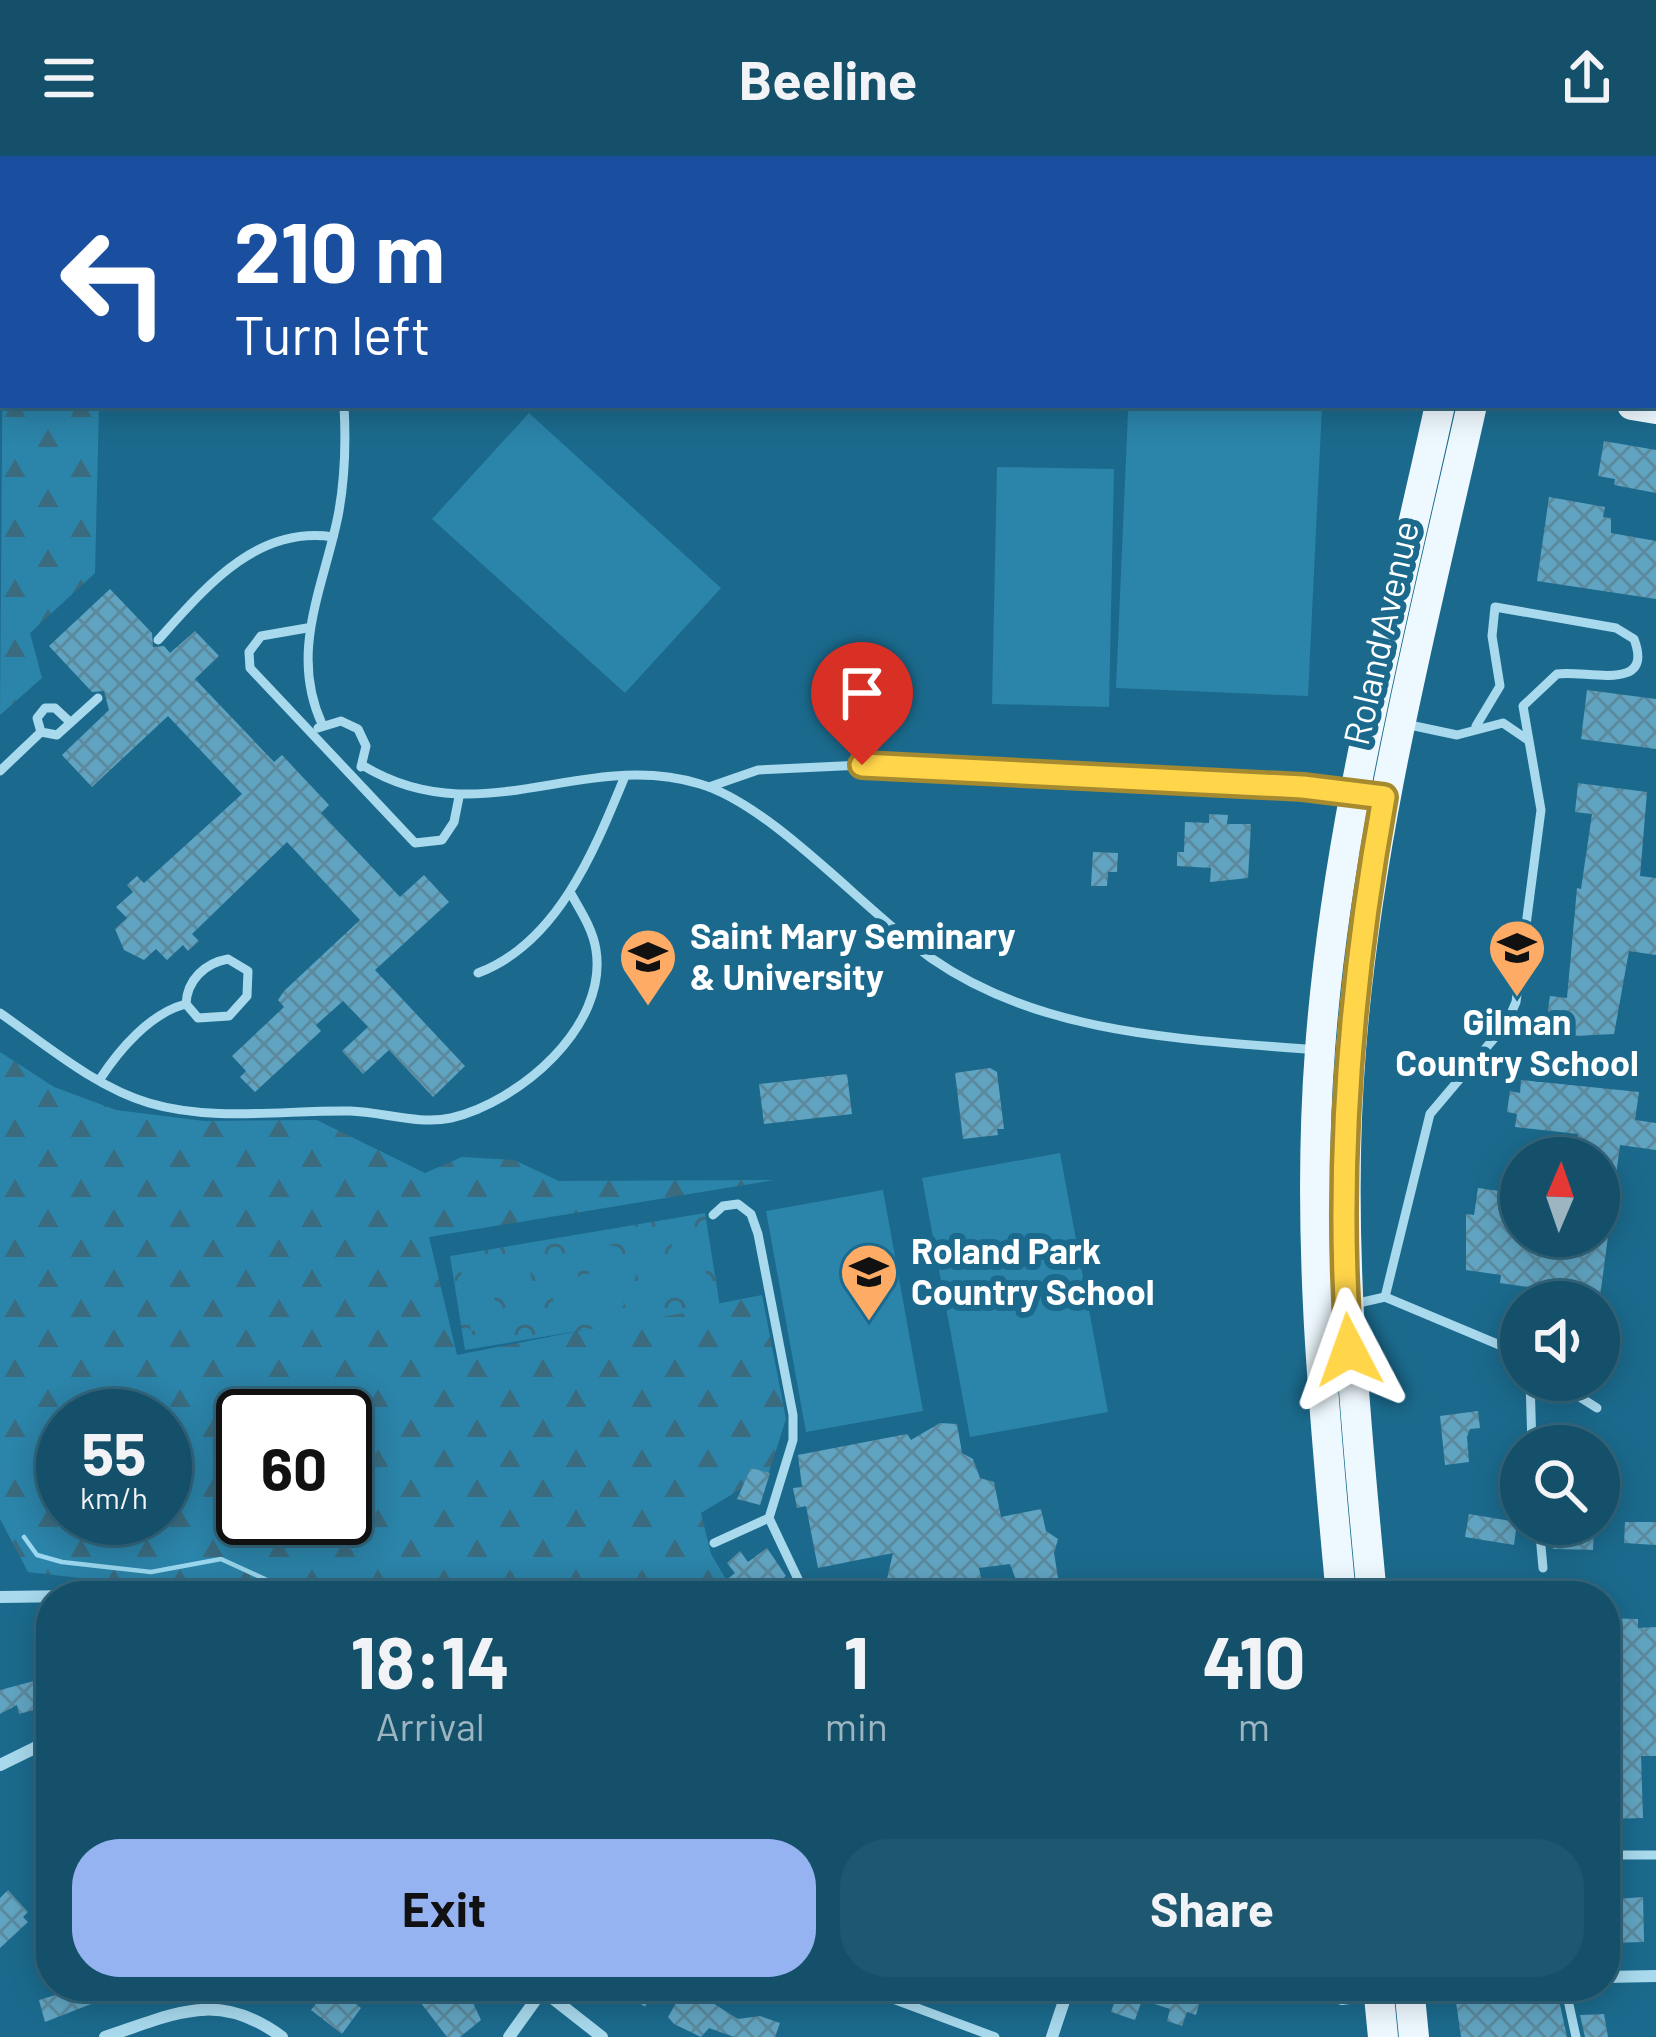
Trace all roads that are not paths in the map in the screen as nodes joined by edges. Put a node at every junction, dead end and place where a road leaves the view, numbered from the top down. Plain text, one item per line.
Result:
1 (344, 408) edge
2 (1439, 408) edge
3 (1471, 408) edge
4 (333, 537) junction
5 (307, 628) junction
6 (158, 640) dead end
7 (98, 698) dead end
8 (70, 722) junction
9 (1400, 723) junction
10 (322, 724) junction
11 (1476, 727) junction
12 (40, 732) junction
13 (312, 733) junction
14 (1528, 740) junction
15 (362, 765) junction
16 (0, 771) edge
17 (353, 775) junction
18 (625, 776) junction
19 (709, 787) junction
20 (1369, 795) junction
21 (459, 797) junction
22 (570, 892) junction
23 (478, 974) dead end
24 (186, 1004) junction
25 (0, 1013) edge
26 (1335, 1052) junction
27 (100, 1079) junction
28 (713, 1215) dead end
29 (1385, 1297) junction
30 (1331, 1306) junction
31 (1500, 1345) edge
32 (1586, 1401) edge
33 (1597, 1408) dead end
34 (769, 1518) junction
35 (714, 1543) dead end
36 (1541, 1545) edge
37 (1543, 1568) dead end
38 (799, 1581) edge
39 (1340, 1581) edge
40 (1370, 1581) edge
41 (0, 1597) edge
42 (36, 1597) edge
43 (36, 1747) edge
44 (0, 1765) edge
45 (1620, 1855) edge
46 (1656, 1855) edge
47 (1656, 1976) edge
48 (1620, 1977) edge
49 (533, 2001) edge
50 (558, 2001) edge
51 (898, 2001) edge
52 (1064, 2001) edge
53 (1397, 2001) edge
54 (1405, 2001) edge
55 (1568, 2001) edge
56 (105, 2037) edge
57 (282, 2037) edge
58 (509, 2037) edge
59 (602, 2037) edge
60 (995, 2037) edge
61 (1052, 2037) edge
62 (1383, 2037) edge
63 (1414, 2037) edge
64 (1576, 2037) edge

1 - 4 lane
2 - 20 main road, Roland Avenue
3 - 9 main road, Roland Avenue
4 - 5 lane
4 - 6 lane
5 - 10 lane
5 - 13 lane
7 - 8 lane
8 - 12 lane
8 - 12 lane
9 - 11 lane
9 - 20 main road, Roland Avenue
10 - 13 lane
10 - 15 lane
11 - 14 lane
11 - 14 lane
12 - 16 lane
13 - 17 lane
14 - 29 lane
15 - 17 lane
15 - 21 lane
17 - 21 lane
18 - 19 lane
18 - 21 lane
18 - 22 lane
19 - 20 lane
19 - 26 lane
20 - 26 main road, Roland Avenue
22 - 23 lane
22 - 27 lane
24 - 24 lane
24 - 27 lane
25 - 27 lane
26 - 30 main road, Roland Avenue
28 - 34 lane
29 - 30 lane
29 - 31 lane
30 - 39 main road, Roland Avenue
30 - 40 main road, Roland Avenue
32 - 33 lane
34 - 35 lane
34 - 38 lane
36 - 37 lane
41 - 42 street
43 - 44 street
45 - 46 lane
47 - 48 street
49 - 58 street
50 - 59 street
51 - 60 lane
52 - 61 street
53 - 62 main road
54 - 63 main road
55 - 64 lane
56 - 57 street

